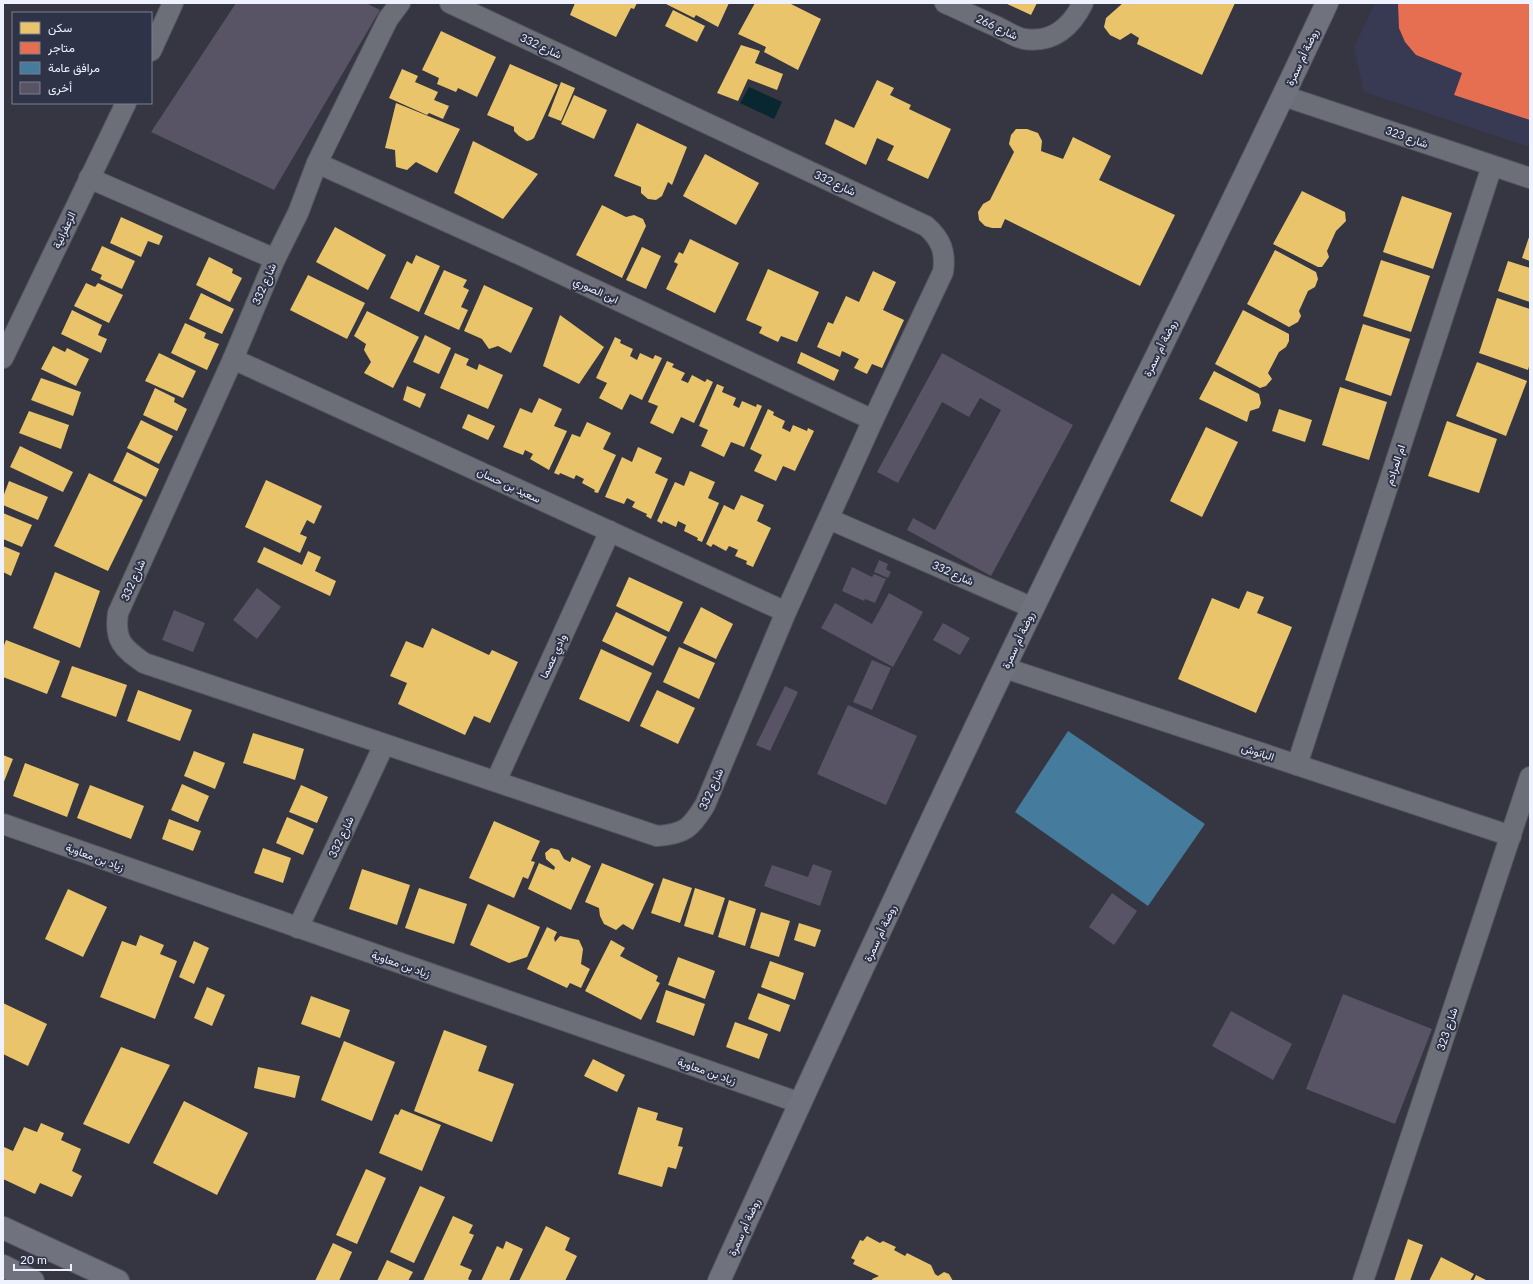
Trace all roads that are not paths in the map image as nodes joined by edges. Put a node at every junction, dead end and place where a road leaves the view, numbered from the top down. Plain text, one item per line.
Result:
1 (173, 3) edge
2 (400, 3) edge
3 (450, 3) edge
4 (945, 3) edge
5 (1083, 3) edge
6 (1327, 3) edge
7 (152, 49) edge
8 (1284, 96) junction
9 (126, 104) edge
10 (317, 163) junction
11 (1492, 166) junction
12 (89, 178) junction
13 (1530, 178) edge
14 (275, 259) junction
15 (3, 358) edge
16 (233, 359) junction
17 (873, 420) junction
18 (829, 519) junction
19 (610, 531) junction
20 (1033, 608) junction
21 (786, 612) junction
22 (1005, 668) junction
23 (384, 745) junction
24 (1297, 765) junction
25 (1530, 778) edge
26 (496, 781) junction
27 (3, 824) edge
28 (1511, 836) junction
29 (298, 928) junction
30 (800, 1103) junction
31 (3, 1228) edge
32 (3, 1266) edge
33 (33, 1281) edge
34 (118, 1281) edge
35 (719, 1281) edge
36 (1363, 1281) edge

1 - 7 street
2 - 10 street, شارع 332
3 - 17 street, شارع 332
4 - 5 street, شارع 266
6 - 8 street, روضة أم سمرة
8 - 11 street, شارع 323
8 - 20 street, روضة أم سمرة
9 - 12 street, الزعفرانية
10 - 14 street, شارع 332
10 - 17 street, ابن الصوري
11 - 13 street, شارع 323
11 - 24 street, ام المرادم
12 - 14 street, شارع 332
12 - 15 street, الزعفرانية
14 - 16 street, شارع 332
16 - 19 street, سعيد بن حسان
16 - 23 street, شارع 332
17 - 18 street, شارع 332
18 - 20 street, شارع 332
18 - 21 street, شارع 332
19 - 21 street, سعيد بن حسان
19 - 26 street, وادي عصما
20 - 22 street, روضة أم سمرة
21 - 26 street, شارع 332
22 - 24 street, البانوش
22 - 30 street, روضة أم سمرة
23 - 26 street, شارع 332
23 - 29 street, شارع 332
24 - 28 street, البانوش
25 - 28 street, شارع 323
27 - 29 street, زياد بن معاوية
28 - 36 street, شارع 323
29 - 30 street, زياد بن معاوية
30 - 35 street, روضة أم سمرة
31 - 34 street
32 - 33 street

